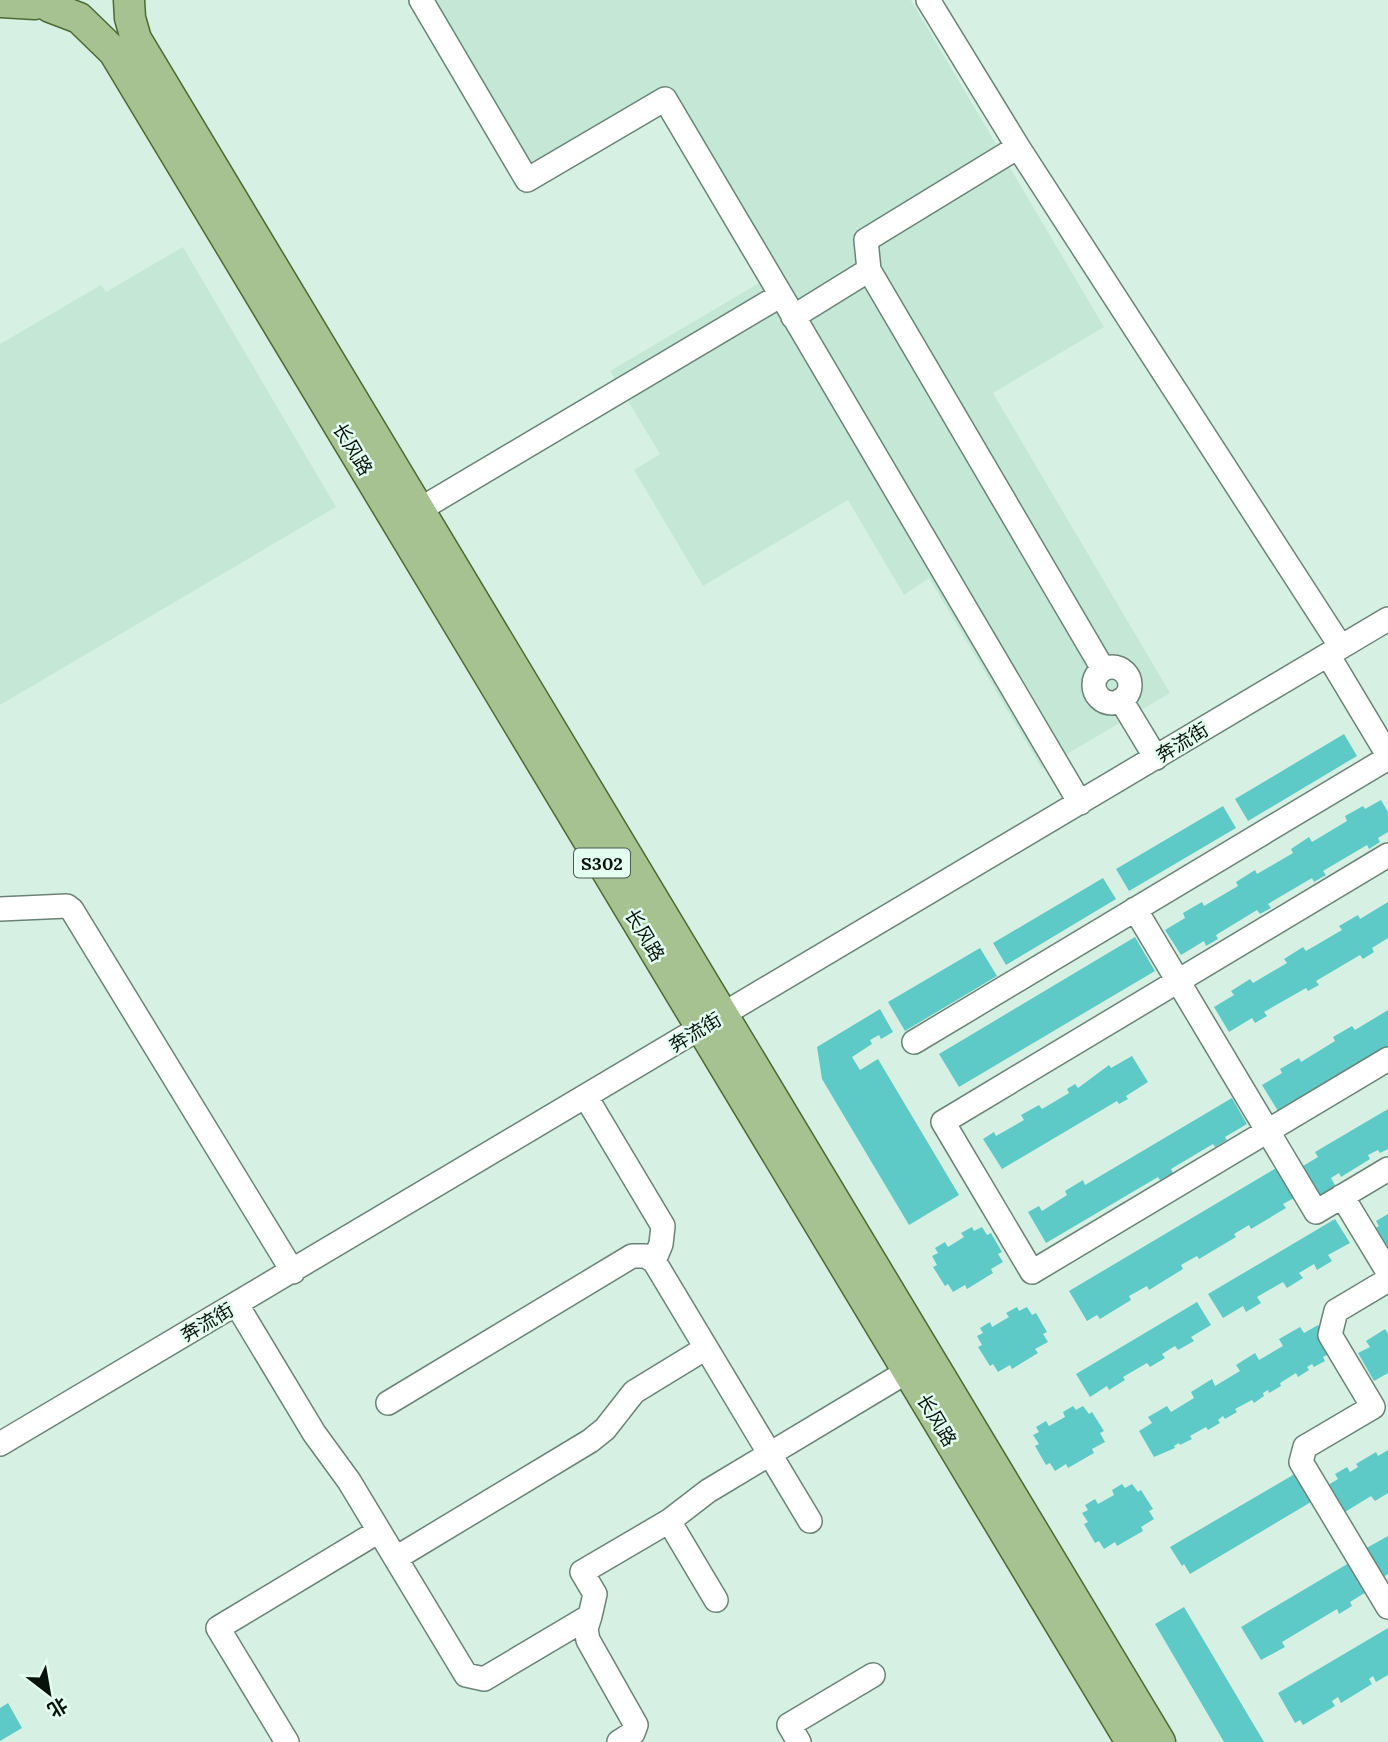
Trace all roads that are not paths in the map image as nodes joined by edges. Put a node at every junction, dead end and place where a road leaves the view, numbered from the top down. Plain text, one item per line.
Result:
1 (86, 0) edge
2 (129, 0) edge
3 (421, 0) edge
4 (928, 0) edge
5 (0, 2) edge
6 (36, 4) edge
7 (1018, 147) junction
8 (869, 271) junction
9 (780, 295) junction
10 (793, 317) junction
11 (419, 510) junction
12 (1388, 619) edge
13 (1335, 651) junction
14 (1388, 756) edge
15 (1156, 758) junction
16 (1080, 803) junction
17 (1388, 855) edge
18 (0, 909) edge
19 (1135, 909) junction
20 (1178, 981) junction
21 (712, 1022) junction
22 (914, 1042) dead end
23 (1388, 1059) edge
24 (586, 1097) junction
25 (1268, 1131) junction
26 (1388, 1169) edge
27 (1342, 1196) junction
28 (654, 1261) junction
29 (293, 1272) junction
30 (1388, 1272) edge
31 (1388, 1280) edge
32 (237, 1305) junction
33 (706, 1348) junction
34 (908, 1371) junction
35 (388, 1403) dead end
36 (0, 1444) edge
37 (770, 1454) junction
38 (669, 1521) junction
39 (810, 1521) dead end
40 (379, 1531) junction
41 (396, 1558) junction
42 (716, 1600) dead end
43 (1388, 1607) edge
44 (590, 1616) junction
45 (873, 1675) dead end
46 (287, 1742) edge
47 (619, 1742) edge
48 (799, 1742) edge
49 (1131, 1742) edge
50 (1160, 1742) edge

1 - 6 main road
2 - 11 main road, 长风路 / S302
3 - 9 street
4 - 7 street
5 - 6 main road
6 - 21 main road, 长风路 / S302
7 - 8 street
7 - 13 street
8 - 10 street
8 - 15 street
9 - 10 street
9 - 11 street
10 - 16 street
11 - 21 main road, 长风路 / S302
12 - 13 street, 奔流街
13 - 14 street
13 - 15 street, 奔流街
14 - 19 street
15 - 16 street, 奔流街
16 - 21 street, 奔流街
17 - 20 street
18 - 29 street
19 - 20 street
19 - 22 street
20 - 25 street
20 - 25 street
21 - 24 street, 奔流街
21 - 34 main road, 长风路 / S302
21 - 50 main road, 长风路 / S302
23 - 25 street
24 - 28 street
24 - 29 street, 奔流街
25 - 27 street
26 - 27 street
27 - 30 street
28 - 33 street
28 - 35 street
29 - 32 street, 奔流街
31 - 43 street
32 - 36 street, 奔流街
32 - 40 street
33 - 37 street
33 - 41 street
34 - 37 street
34 - 49 main road, 长风路 / S302
37 - 38 street
37 - 39 street
38 - 42 street
38 - 44 street
40 - 41 street
40 - 46 street
41 - 44 street
44 - 47 street
45 - 48 street

